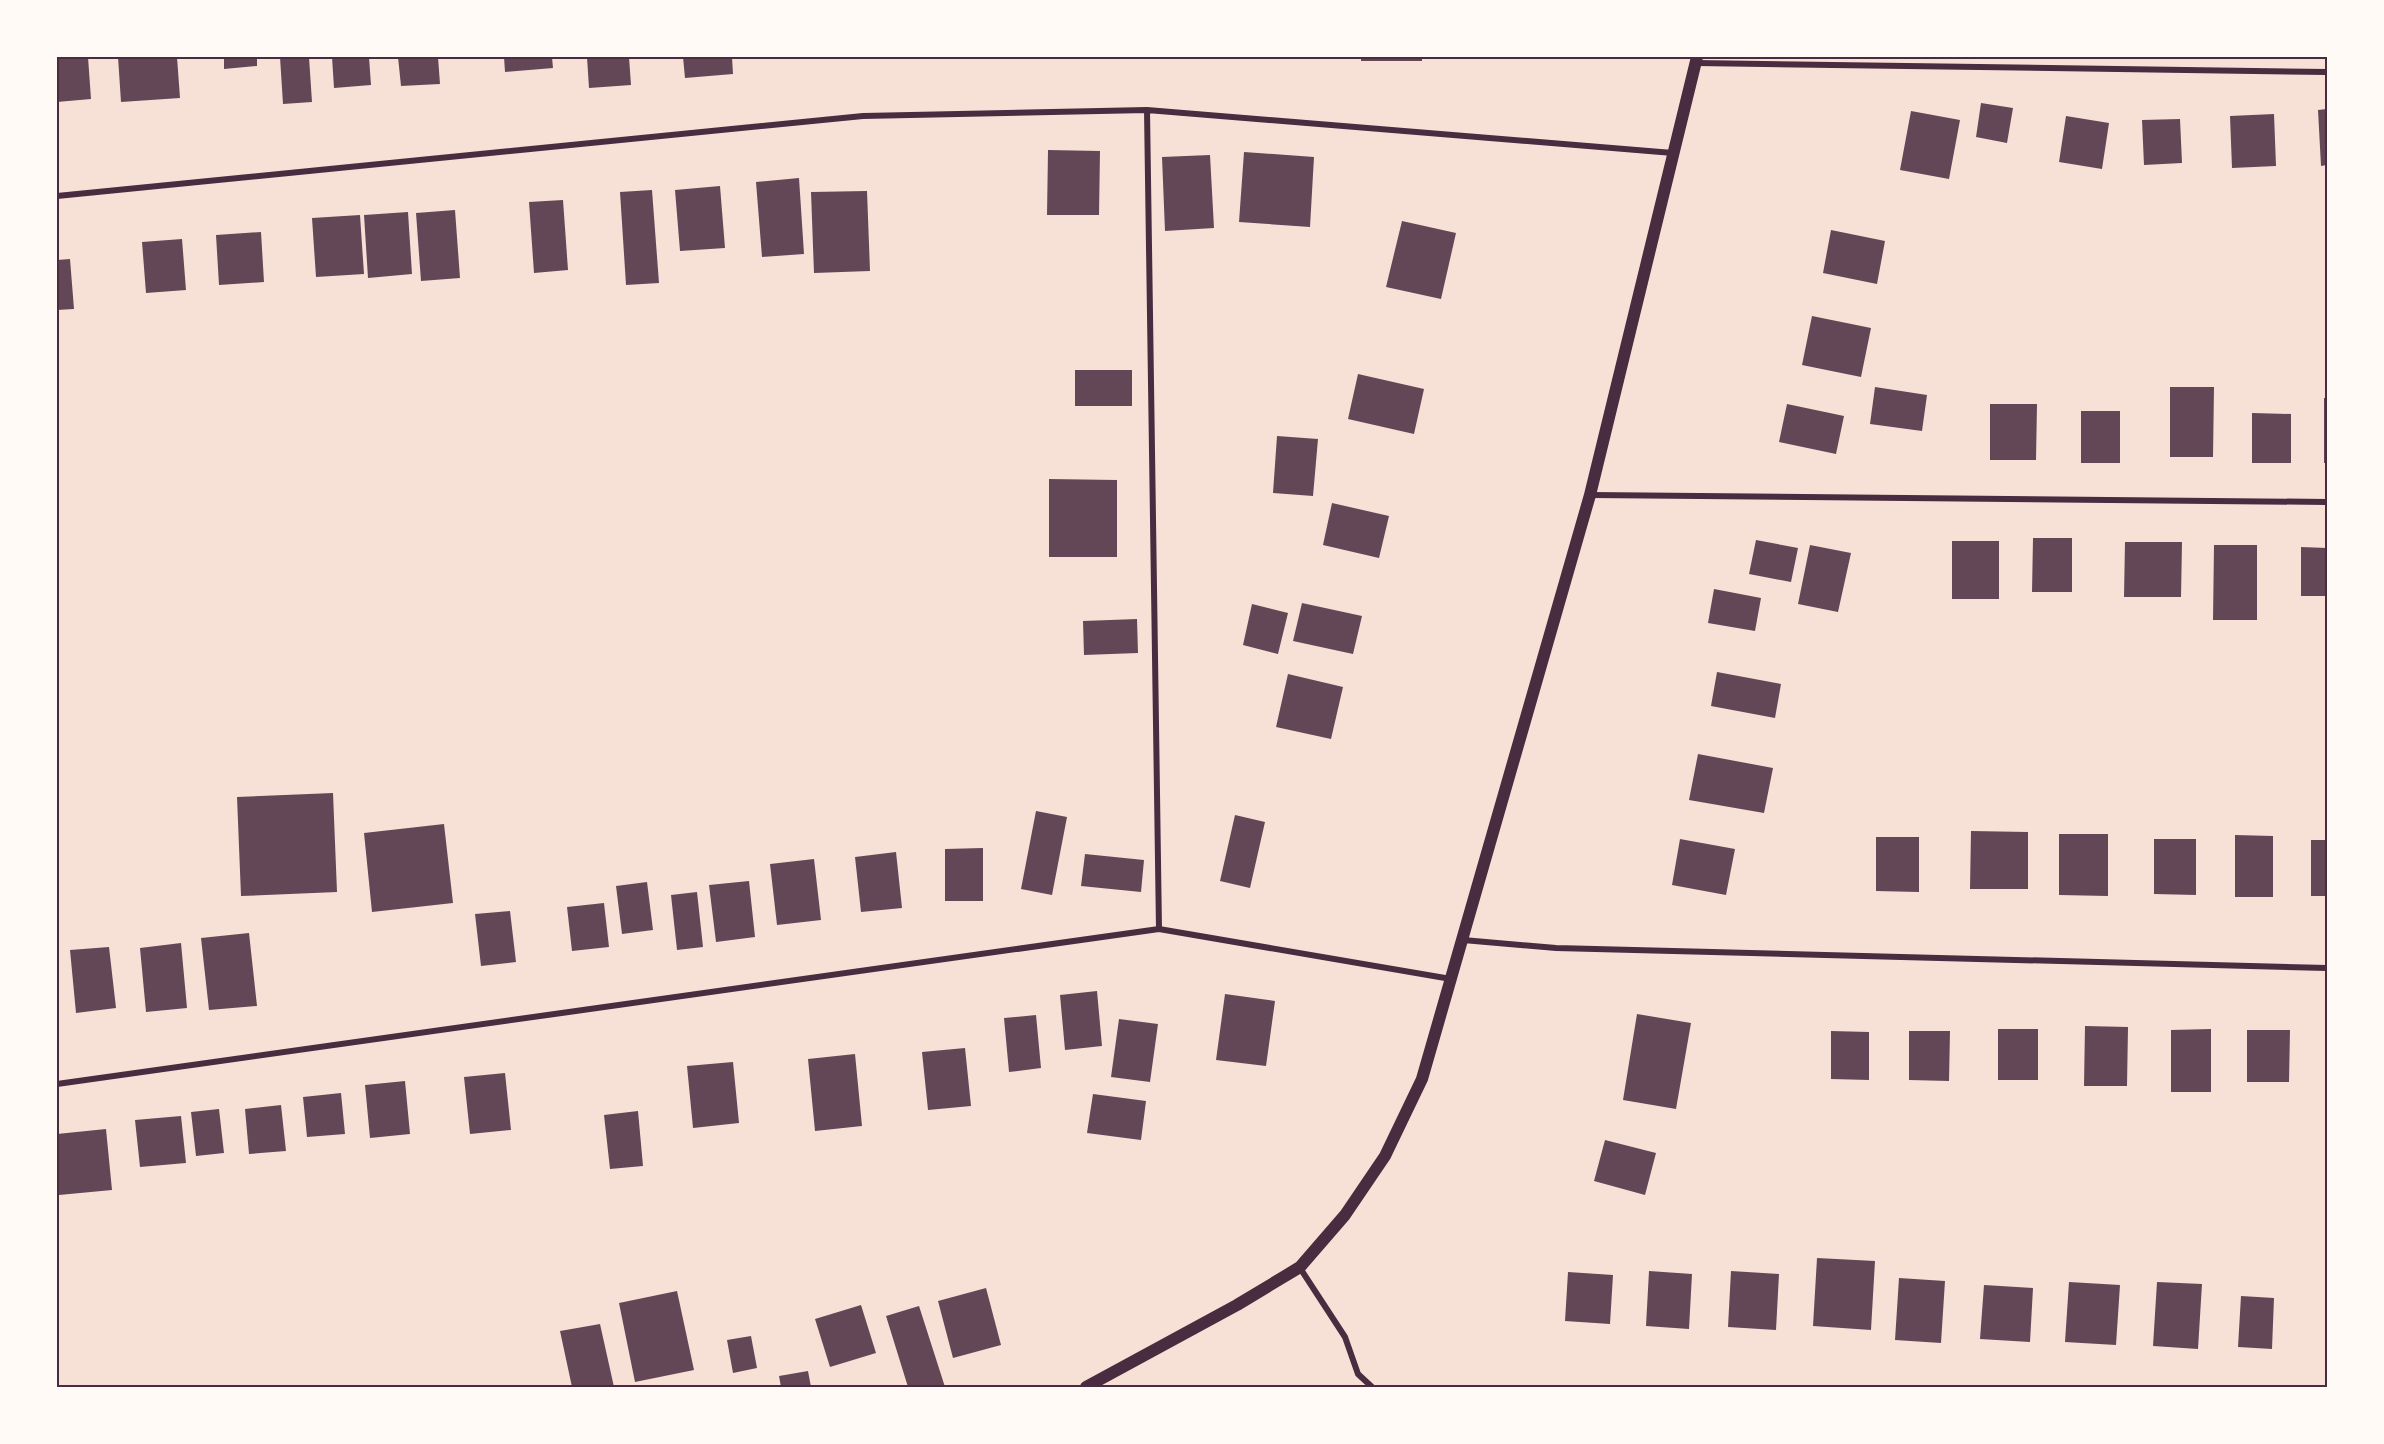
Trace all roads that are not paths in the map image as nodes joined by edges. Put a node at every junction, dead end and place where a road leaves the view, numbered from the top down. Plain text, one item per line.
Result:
1 (1696, 60) edge
2 (2327, 72) edge
3 (1147, 110) junction
4 (1673, 153) junction
5 (57, 196) edge
6 (1590, 495) junction
7 (2327, 502) edge
8 (1159, 929) junction
9 (1463, 940) junction
10 (2327, 968) edge
11 (1453, 979) junction
12 (57, 1084) edge
13 (1299, 1267) junction
14 (1086, 1387) edge
15 (1372, 1387) edge

1 - 2 street
1 - 4 main road
3 - 4 street
3 - 5 street
3 - 8 street
4 - 6 main road
6 - 7 street
6 - 9 main road
8 - 11 street
8 - 12 street
9 - 10 street
9 - 11 main road
11 - 13 main road
13 - 14 main road
13 - 15 street

